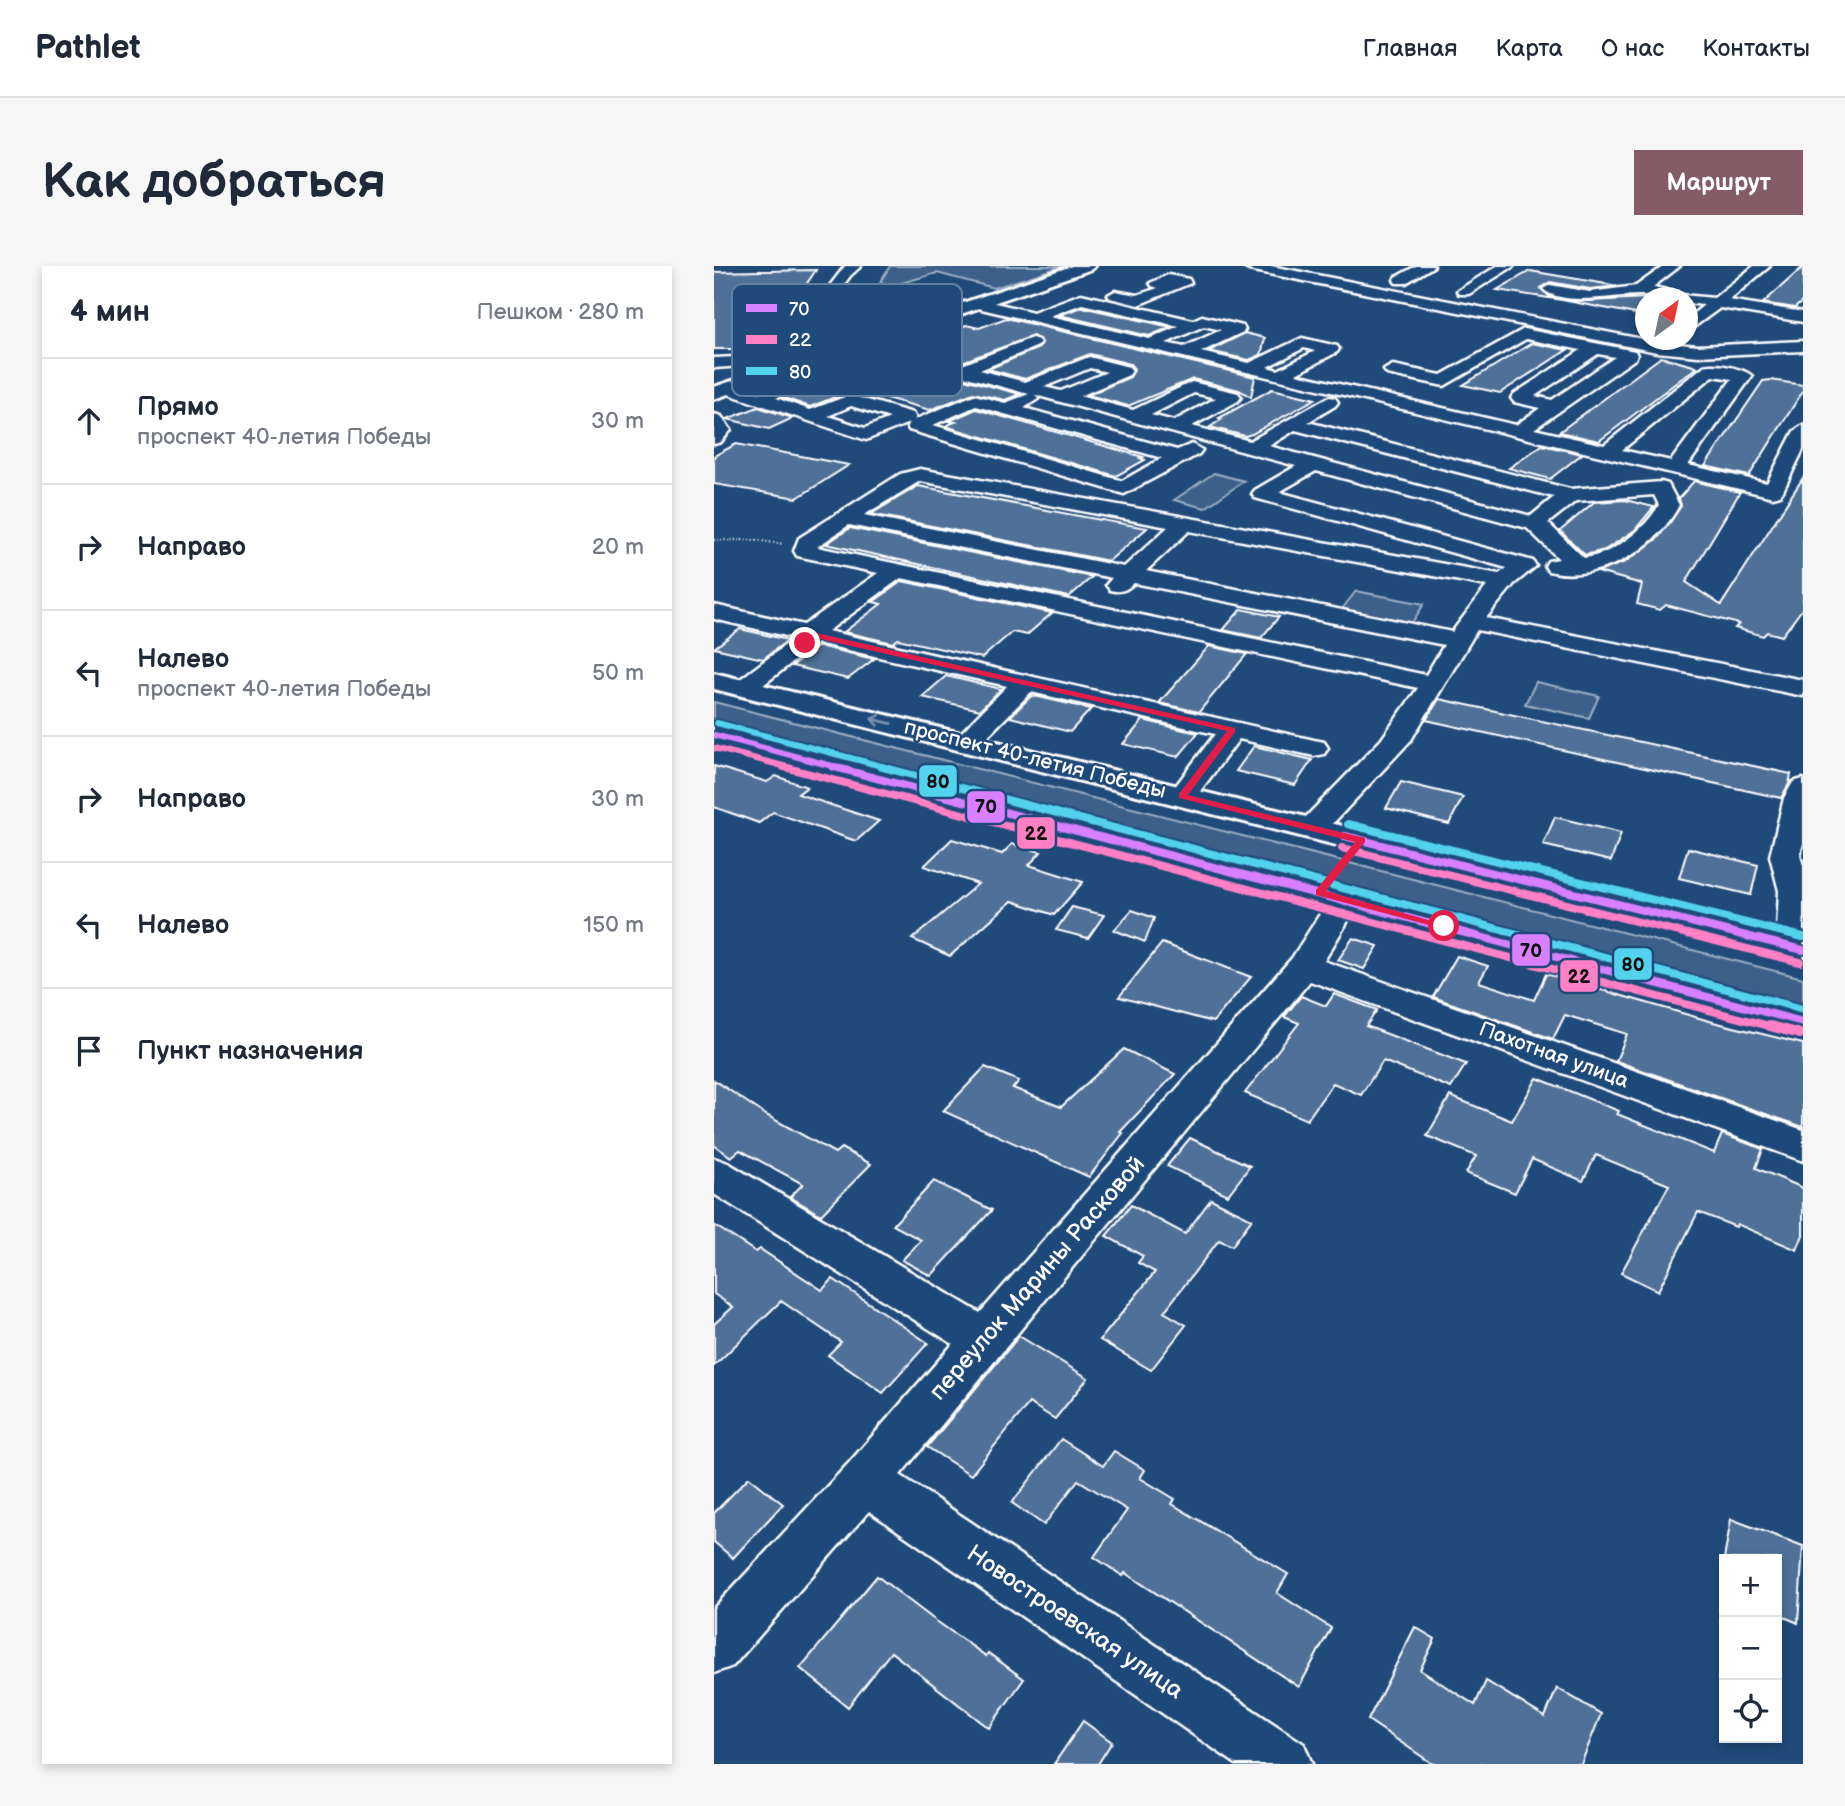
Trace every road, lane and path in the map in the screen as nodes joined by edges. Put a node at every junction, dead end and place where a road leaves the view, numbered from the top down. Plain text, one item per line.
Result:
1 (854, 266) edge
2 (1249, 266) edge
3 (1323, 266) edge
4 (1427, 266) edge
5 (1507, 266) edge
6 (1674, 266) edge
7 (1763, 266) edge
8 (1082, 277) edge
9 (1569, 278) dead end
10 (1401, 280) junction
11 (837, 284) edge
12 (1105, 284) dead end
13 (1426, 284) dead end
14 (1173, 287) dead end
15 (1644, 287) edge
16 (1130, 289) dead end
17 (1635, 291) edge
18 (1490, 296) dead end
19 (1698, 300) edge
20 (1718, 303) junction
21 (978, 304) junction
22 (962, 310) edge
23 (1034, 317) junction
24 (1803, 317) edge
25 (1698, 319) edge
26 (1195, 325) junction
27 (1032, 343) dead end
28 (1149, 345) junction
29 (1803, 346) edge
30 (1596, 348) junction
31 (1698, 351) junction
32 (1185, 353) junction
33 (732, 362) edge
34 (714, 363) edge
35 (1765, 364) dead end
36 (1250, 369) junction
37 (1392, 370) dead end
38 (963, 371) joint
39 (1279, 376) junction
40 (1043, 393) junction
41 (1352, 393) junction
42 (744, 396) edge
43 (766, 396) edge
44 (758, 399) junction
45 (1329, 402) dead end
46 (1555, 406) junction
47 (1007, 409) junction
48 (811, 416) dead end
49 (1134, 417) junction
50 (714, 420) edge
51 (1536, 420) junction
52 (1293, 424) junction
53 (1175, 428) junction
54 (1803, 431) edge
55 (1518, 432) junction
56 (714, 438) edge
57 (1213, 439) junction
58 (1253, 448) junction
59 (1606, 453) junction
60 (1179, 457) junction
61 (1313, 464) junction
62 (1675, 469) junction
63 (1570, 495) junction
64 (846, 518) junction
65 (1535, 523) junction
66 (1183, 525) junction
67 (714, 540) edge
68 (806, 546) junction
69 (1578, 565) junction
70 (1525, 566) junction
71 (897, 570) junction
72 (1131, 574) junction
73 (1504, 582) junction
74 (1090, 611) junction
75 (714, 612) edge
76 (1465, 632) junction
77 (808, 634) junction
78 (1025, 683) junction
79 (729, 684) edge
80 (1433, 684) junction
81 (1803, 688) edge
82 (1232, 730) junction
83 (714, 735) edge
84 (966, 742) junction
85 (1314, 748) dead end
86 (1803, 788) edge
87 (1182, 796) junction
88 (1312, 828) junction
89 (1345, 899) junction
90 (1798, 949) edge
91 (1304, 966) junction
92 (1803, 1021) edge
93 (1803, 1146) edge
94 (714, 1174) edge
95 (984, 1339) junction
96 (865, 1480) junction
97 (714, 1647) edge
98 (1284, 1764) edge

1 - 11 street
2 - 31 street
3 - 10 street
4 - 10 street
5 - 18 street
6 - 15 street
7 - 20 street
8 - 14 street
8 - 21 main road
9 - 17 street
10 - 13 street
12 - 16 street
19 - 20 street
20 - 24 street
20 - 25 street
21 - 22 main road
21 - 23 street
23 - 26 street
23 - 28 street
26 - 28 street
26 - 32 street
27 - 38 street
28 - 32 street
29 - 31 street
30 - 37 street
30 - 46 street
30 - 46 street
31 - 35 street
32 - 36 street
33 - 34 street
36 - 39 street
36 - 39 street
38 - 40 street
39 - 41 street
40 - 47 street
40 - 49 street
41 - 51 street
41 - 55 street
42 - 44 street
43 - 44 street
44 - 48 street
45 - 52 street
46 - 51 street
47 - 60 street
47 - 60 street
49 - 53 street
49 - 53 street
50 - 56 street
51 - 55 street
52 - 58 street
52 - 63 street
53 - 57 street
54 - 62 street
55 - 59 street
57 - 58 street
57 - 60 street
58 - 61 street
59 - 62 street
59 - 62 street
61 - 65 street
61 - 70 street
63 - 65 street
63 - 69 street
64 - 66 street
64 - 68 street
64 - 72 street
65 - 69 street
66 - 72 street
66 - 73 street
67 - 68 path
68 - 71 street
69 - 70 street
70 - 73 street
71 - 74 street
71 - 77 street
72 - 74 street
72 - 76 street
73 - 76 street
74 - 80 street
75 - 77 street
76 - 80 street
76 - 81 street
77 - 78 street
77 - 79 street
78 - 82 street
78 - 84 street
84 -> 79 main road, проспект 40-летия Победы
80 - 88 street
82 - 85 street
82 - 87 street
83 - 89 main road
84 - 87 main road, проспект 40-летия Победы
86 - 90 street
87 - 88 main road, проспект 40-летия Победы
88 - 90 main road, проспект 40-летия Победы
89 - 91 street, переулок Марины Расковой
89 - 92 main road
91 - 93 street, Пахотная улица
91 - 95 street, переулок Марины Расковой
94 - 95 street
95 - 96 street, переулок Марины Расковой
96 - 97 street, переулок Марины Расковой
96 - 98 street, Новостроевская улица

